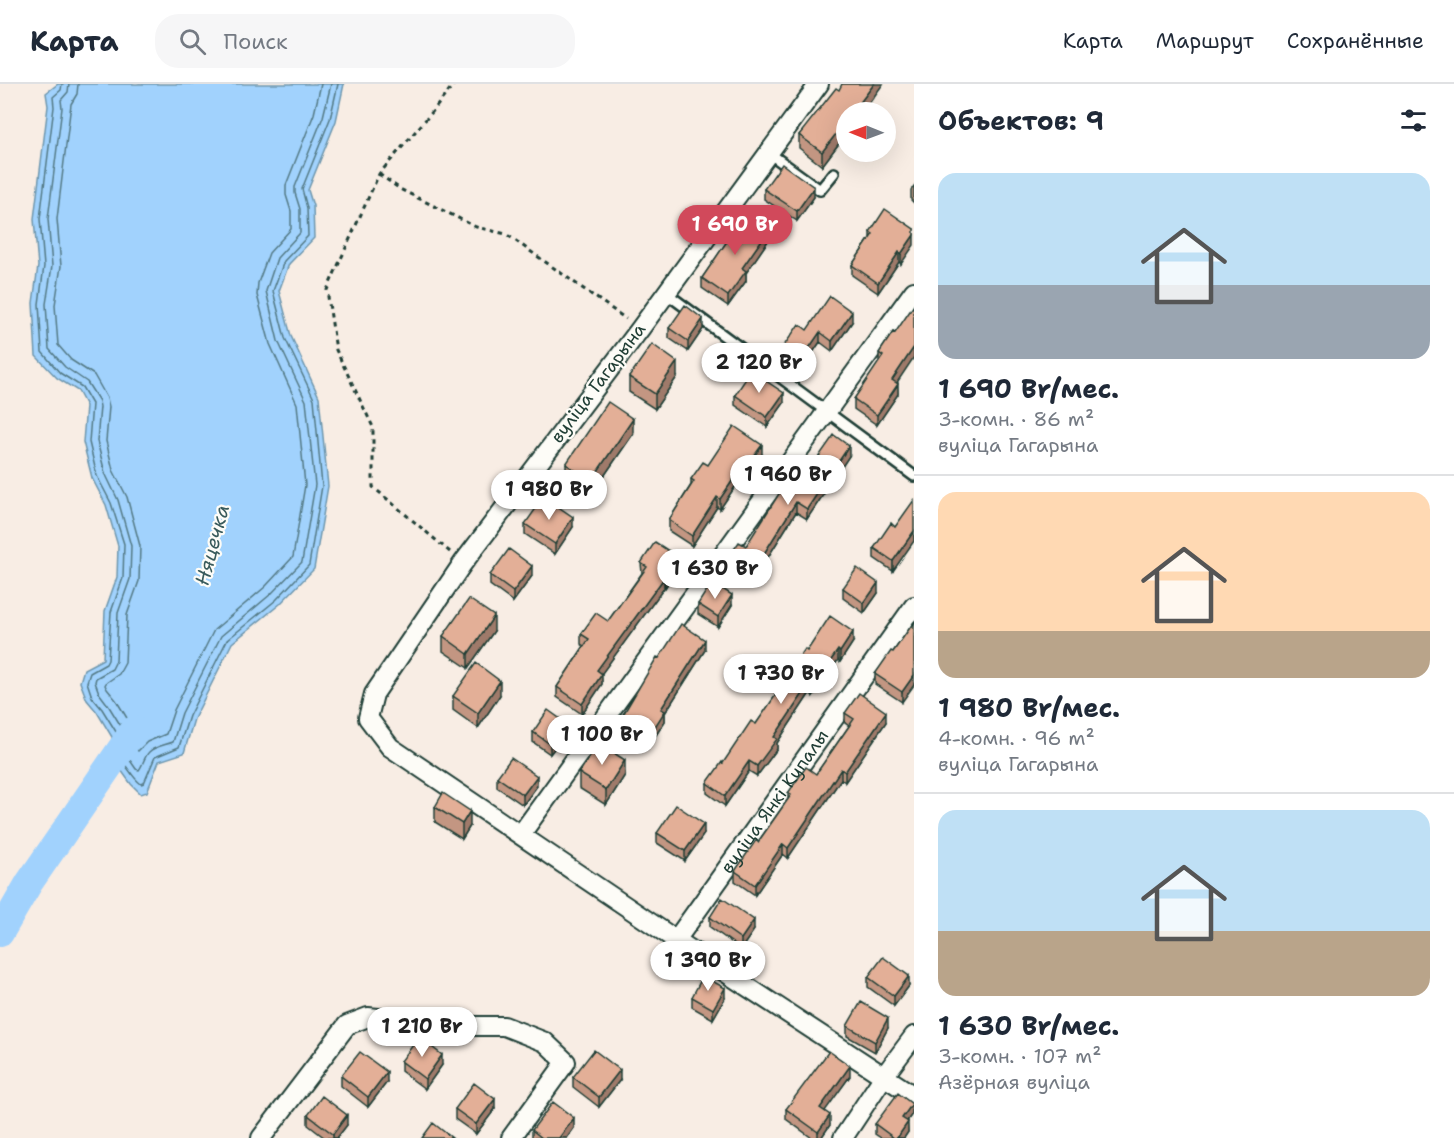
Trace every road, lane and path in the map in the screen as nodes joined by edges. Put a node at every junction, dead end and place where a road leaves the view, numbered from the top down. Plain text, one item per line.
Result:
1 (454, 84) edge
2 (819, 84) edge
3 (769, 153) junction
4 (834, 173) dead end
5 (379, 174) junction
6 (914, 291) edge
7 (666, 293) junction
8 (640, 329) junction
9 (826, 411) junction
10 (914, 476) edge
11 (463, 563) junction
12 (914, 606) edge
13 (521, 834) junction
14 (676, 940) junction
15 (914, 1036) edge
16 (884, 1076) junction
17 (914, 1096) edge
18 (261, 1138) edge
19 (511, 1138) edge
20 (843, 1138) edge

1 - 5 path
2 - 3 street, вуліца Гагарына
3 - 4 lane
3 - 7 street, вуліца Гагарына
5 - 8 path
5 - 11 path
6 - 9 street
7 - 8 street, вуліца Гагарына
7 - 9 lane
8 - 11 street, вуліца Гагарына
9 - 10 lane
9 - 13 street
11 - 13 street, вуліца Гагарына
12 - 14 street, вуліца Янкі Купалы
13 - 14 street
14 - 16 street
15 - 16 street
16 - 17 street
16 - 20 street
18 - 19 street

